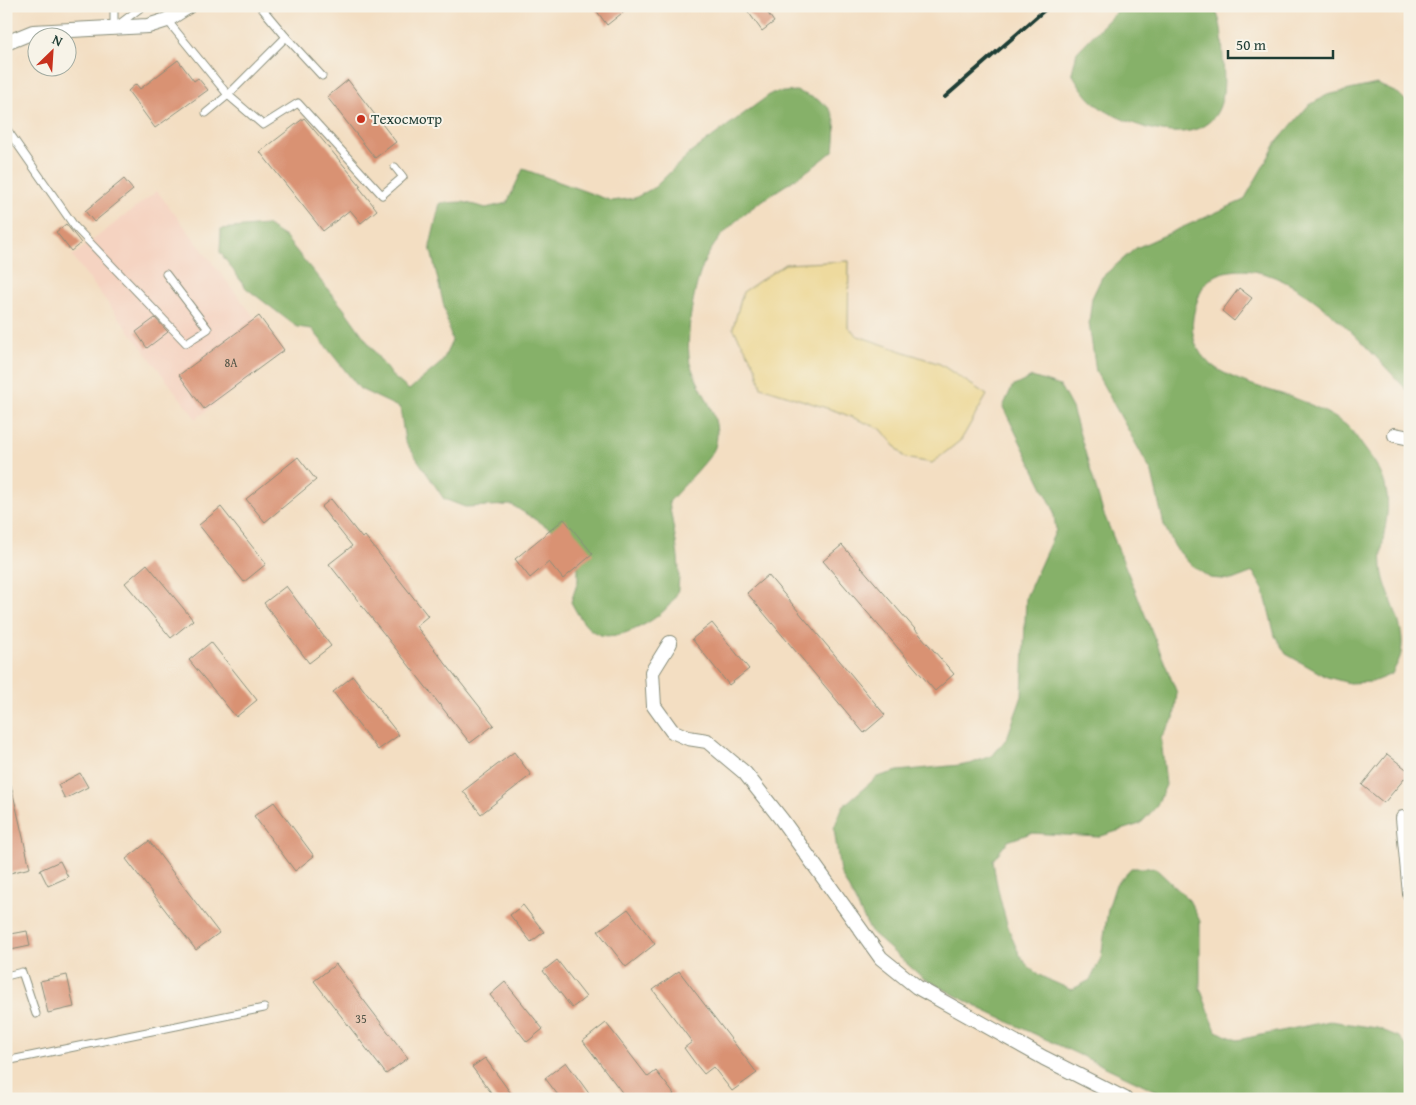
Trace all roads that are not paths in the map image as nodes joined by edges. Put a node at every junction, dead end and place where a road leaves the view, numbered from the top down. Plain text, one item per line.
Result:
1 (114, 6) edge
2 (143, 6) edge
3 (189, 6) edge
4 (260, 6) edge
5 (167, 20) junction
6 (114, 28) junction
7 (286, 37) junction
8 (6, 43) edge
9 (322, 76) dead end
10 (228, 95) junction
11 (206, 113) dead end
12 (6, 128) edge
13 (395, 167) dead end
14 (166, 274) dead end
15 (1395, 435) dead end
16 (1410, 438) edge
17 (670, 643) dead end
18 (1403, 818) dead end
19 (1410, 894) edge
20 (6, 976) edge
21 (264, 1008) dead end
22 (36, 1014) dead end
23 (6, 1061) edge
24 (1126, 1099) edge

1 - 6 lane
2 - 6 lane
3 - 5 street
4 - 7 lane
5 - 6 street
5 - 10 lane
6 - 8 street
7 - 9 lane
7 - 10 lane
10 - 11 lane
10 - 13 lane
12 - 14 lane
15 - 16 street
17 - 24 street
18 - 19 street
20 - 22 lane
21 - 23 lane

